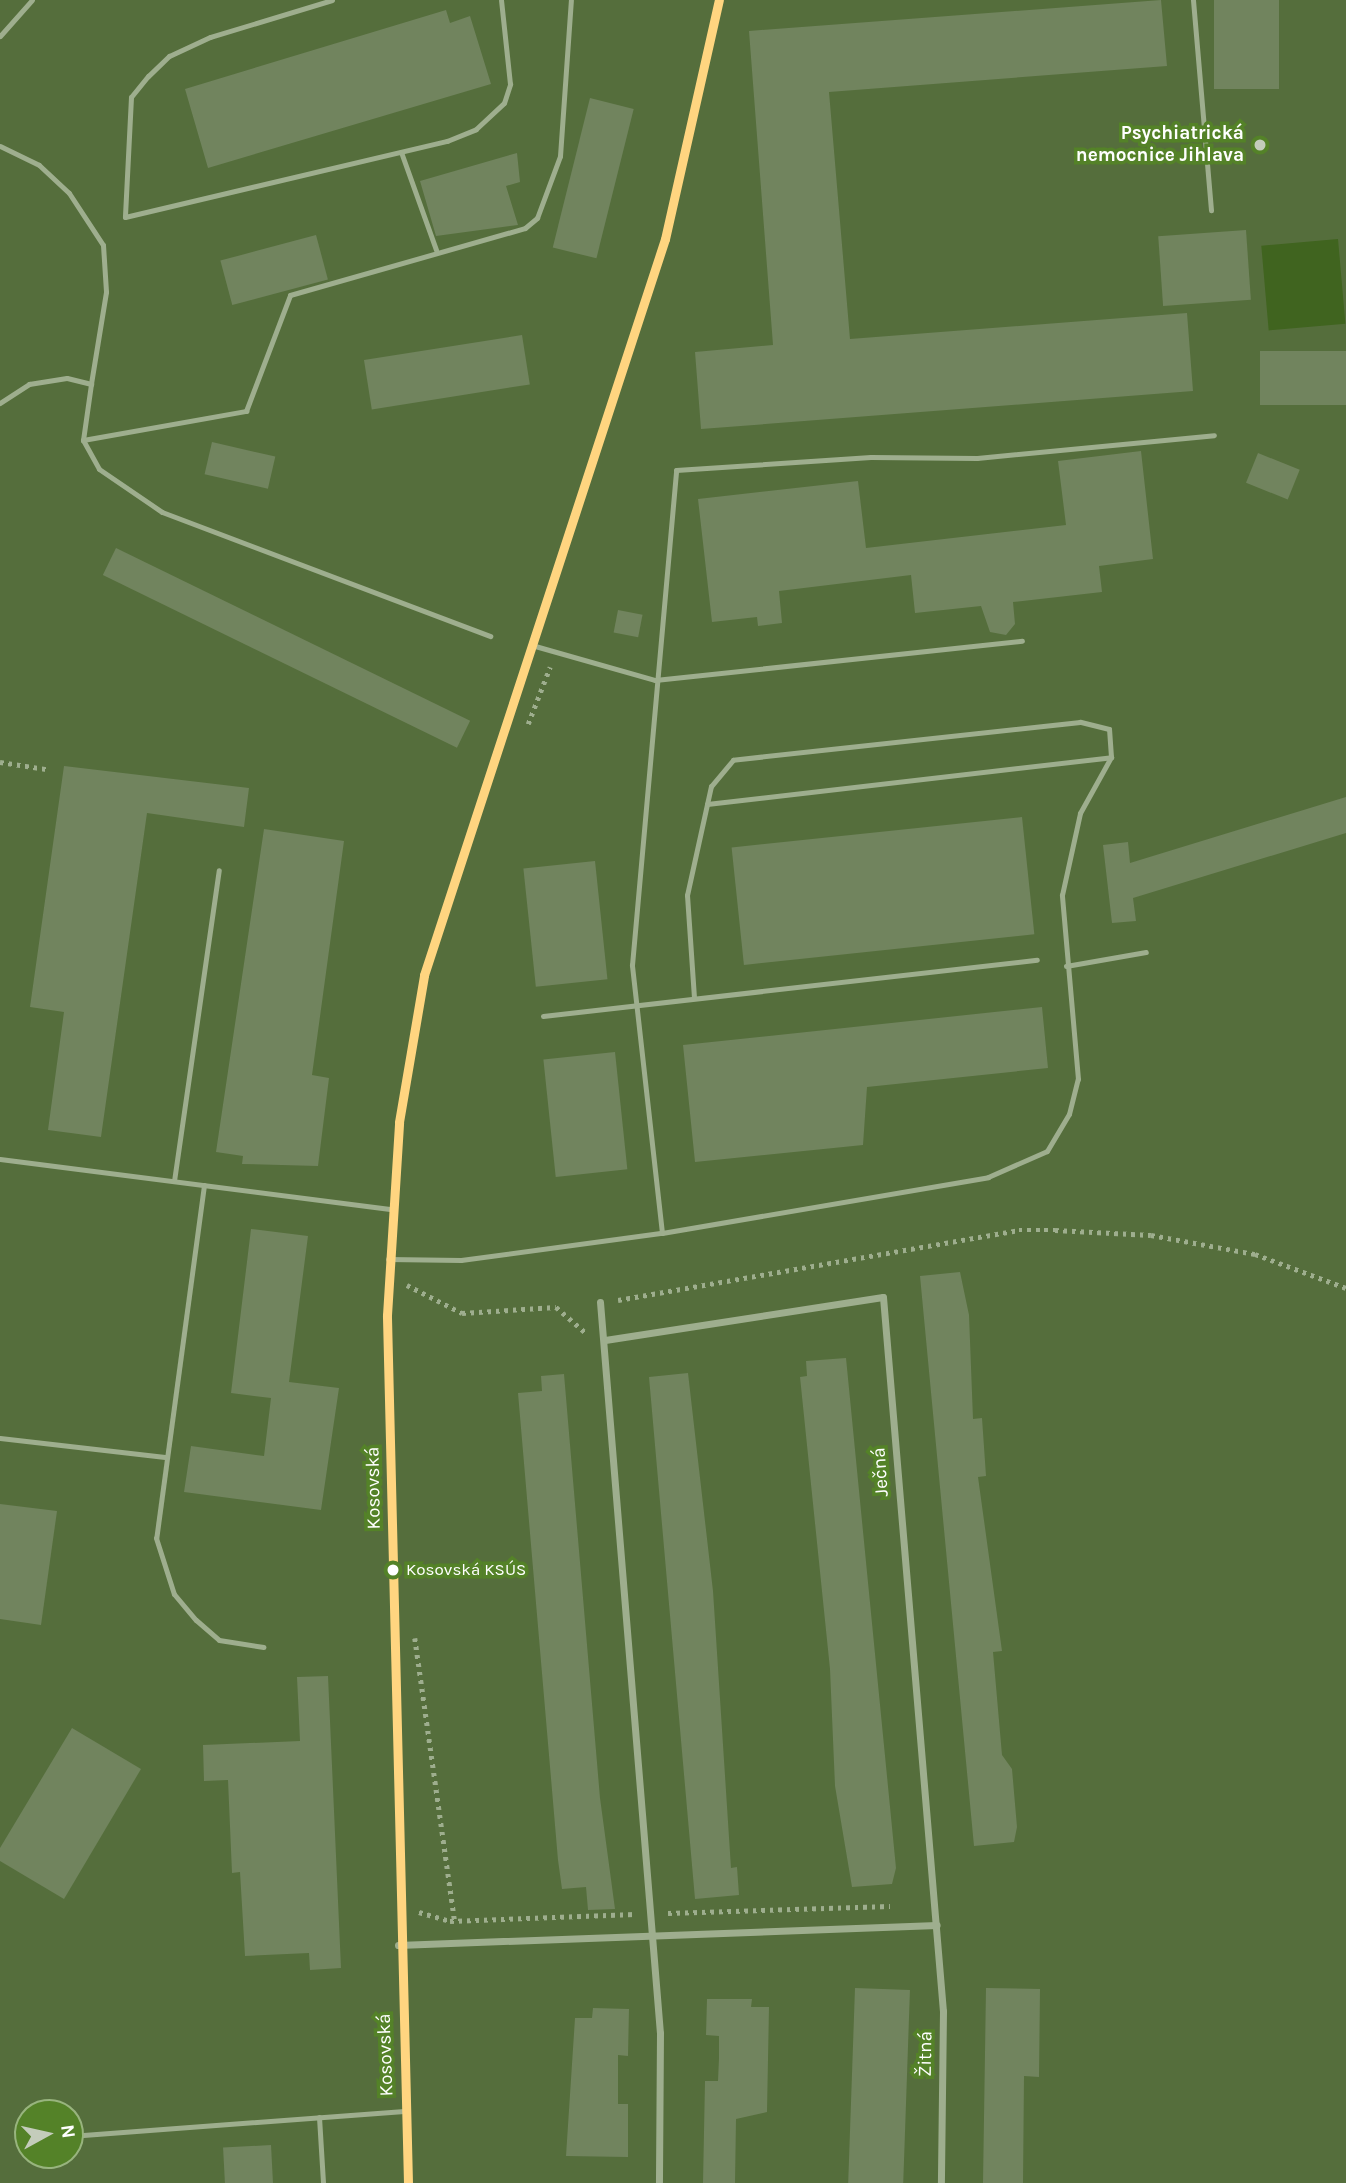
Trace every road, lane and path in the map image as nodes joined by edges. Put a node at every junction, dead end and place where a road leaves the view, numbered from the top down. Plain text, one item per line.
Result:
1 (32, 0) edge
2 (332, 0) edge
3 (501, 0) edge
4 (570, 0) edge
5 (719, 0) edge
6 (1193, 0) edge
7 (0, 36) edge
8 (0, 146) edge
9 (401, 152) junction
10 (1211, 210) dead end
11 (436, 250) junction
12 (91, 384) junction
13 (0, 402) edge
14 (1214, 435) dead end
15 (83, 440) junction
16 (490, 636) dead end
17 (1022, 641) dead end
18 (535, 646) junction
19 (555, 653) junction
20 (654, 680) junction
21 (523, 737) dead end
22 (1111, 757) junction
23 (0, 762) edge
24 (46, 769) dead end
25 (707, 804) junction
26 (219, 870) dead end
27 (1146, 952) dead end
28 (1037, 960) dead end
29 (1066, 966) junction
30 (694, 998) junction
31 (634, 1004) junction
32 (543, 1016) dead end
33 (0, 1159) edge
34 (174, 1181) junction
35 (204, 1185) junction
36 (392, 1209) junction
37 (662, 1233) junction
38 (388, 1259) junction
39 (406, 1261) junction
40 (407, 1285) dead end
41 (1346, 1288) edge
42 (404, 1294) dead end
43 (600, 1303) joint
44 (605, 1340) junction
45 (0, 1438) edge
46 (165, 1457) junction
47 (415, 1623) dead end
48 (263, 1647) dead end
49 (455, 1921) dead end
50 (937, 1925) junction
51 (650, 1938) junction
52 (398, 1945) junction
53 (404, 2111) junction
54 (319, 2117) junction
55 (84, 2135) edge
56 (323, 2183) edge
57 (408, 2183) edge
58 (659, 2183) edge
59 (941, 2183) edge

1 - 7 lane
2 - 9 lane
3 - 9 lane
4 - 11 lane
5 - 18 street, Kosovská
6 - 10 lane
8 - 12 lane
9 - 11 lane
11 - 15 lane
12 - 13 lane
12 - 15 lane
14 - 20 lane
15 - 16 lane
17 - 20 lane
18 - 19 lane
18 - 36 street, Kosovská
19 - 20 lane
19 - 21 path
20 - 31 lane
22 - 25 lane
22 - 25 lane
22 - 29 lane
23 - 24 path
25 - 30 lane
26 - 34 lane
27 - 29 lane
28 - 30 lane
29 - 37 lane
30 - 31 lane
31 - 32 lane
31 - 37 lane
33 - 34 lane
34 - 35 lane
35 - 36 lane
35 - 46 lane
36 - 38 street, Kosovská
37 - 39 lane
38 - 39 lane
38 - 52 street, Kosovská
39 - 42 path
40 - 44 path
41 - 43 path
43 - 44 street
44 - 50 street, Ječná
44 - 51 street
45 - 46 lane
46 - 48 lane
47 - 49 path
50 - 51 street
50 - 59 street, Žitná
51 - 52 street
51 - 58 street
52 - 53 street, Kosovská
53 - 54 lane
53 - 57 street, Kosovská
54 - 55 lane
54 - 56 lane

